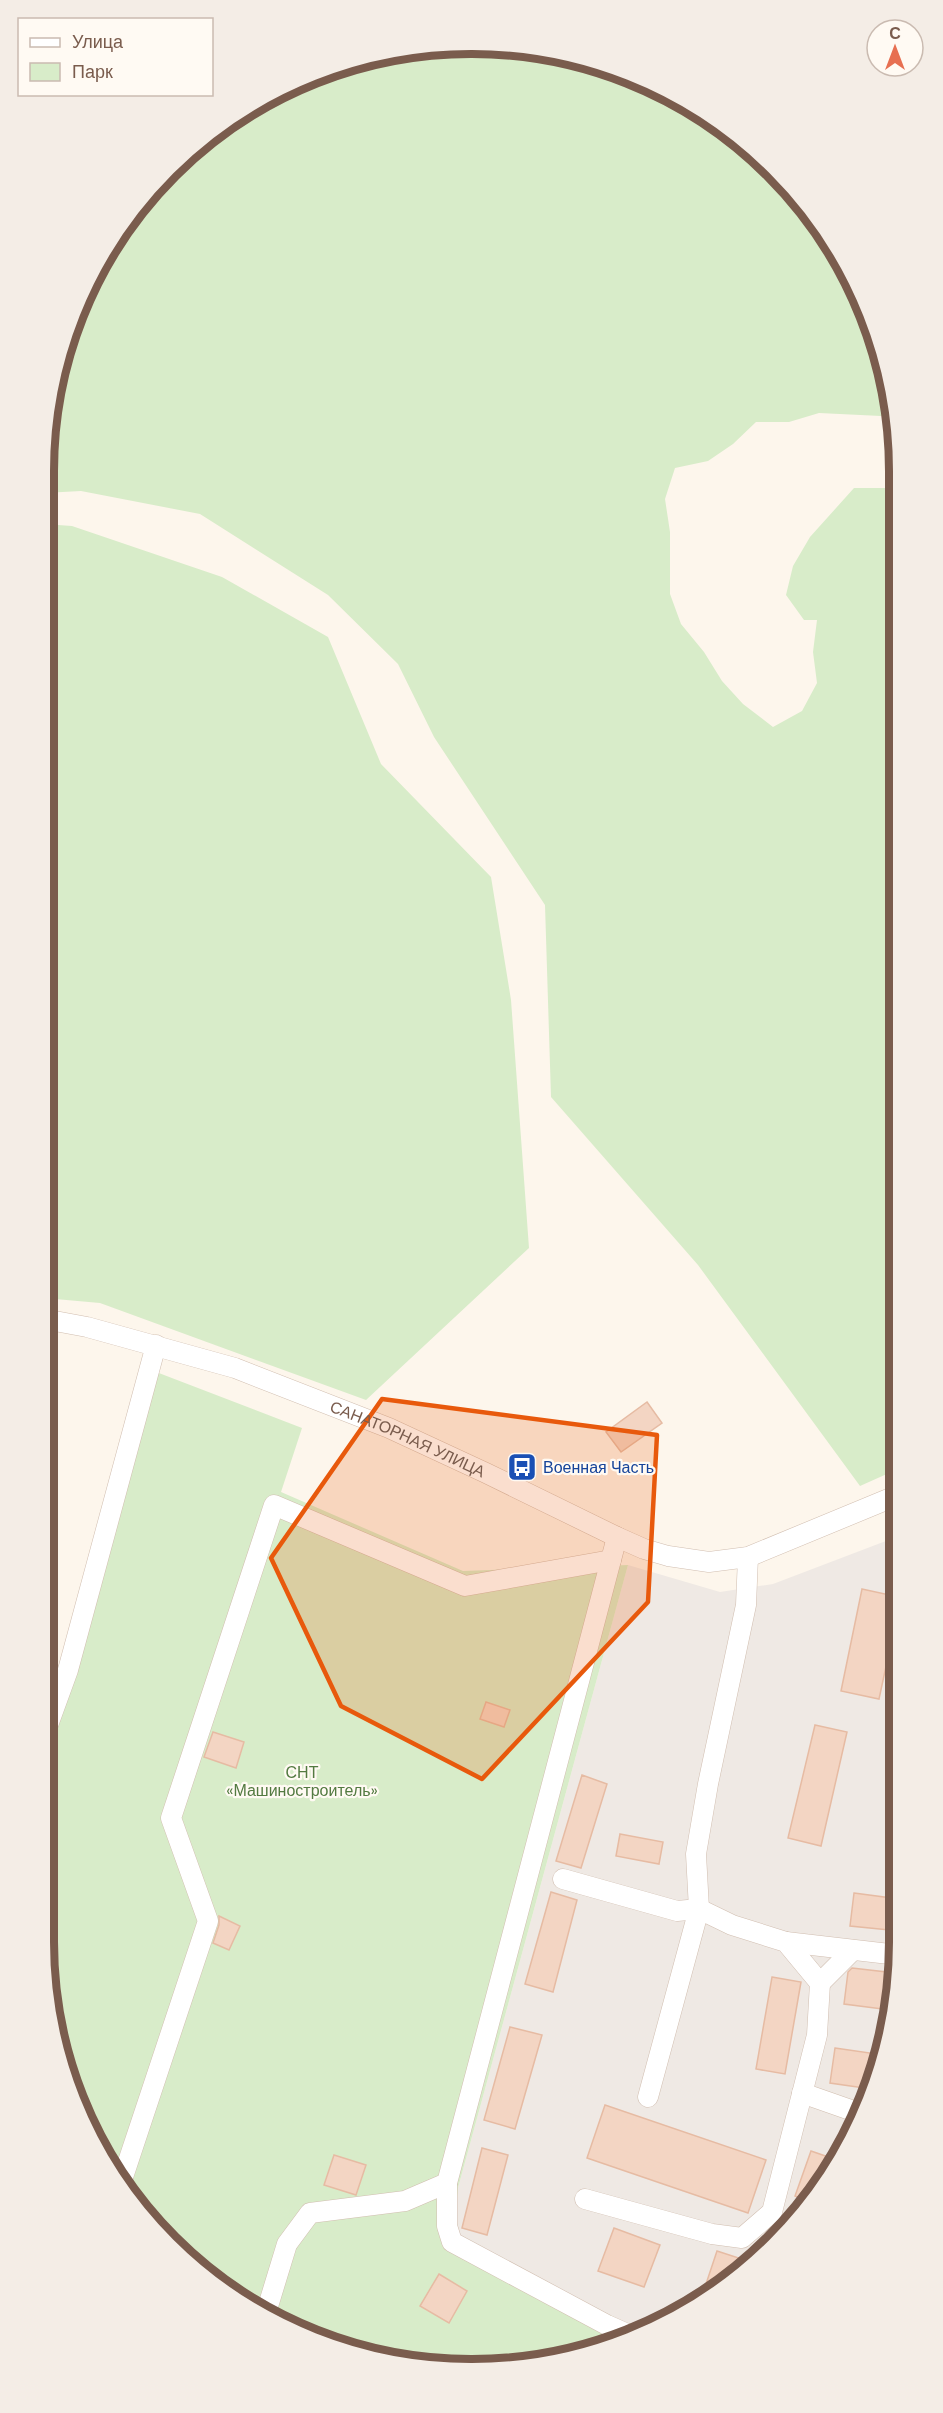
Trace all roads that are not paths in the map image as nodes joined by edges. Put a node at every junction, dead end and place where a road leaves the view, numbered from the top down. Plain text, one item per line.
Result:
1 (54, 1321) edge
2 (156, 1346) junction
3 (889, 1498) edge
4 (617, 1537) junction
5 (748, 1557) junction
6 (611, 1560) junction
7 (68, 1670) junction
8 (54, 1691) edge
9 (54, 1708) edge
10 (563, 1878) dead end
11 (699, 1909) junction
12 (786, 1942) junction
13 (853, 1950) junction
14 (889, 1954) edge
15 (820, 1983) junction
16 (802, 2093) junction
17 (648, 2097) dead end
18 (853, 2111) edge
19 (124, 2174) edge
20 (447, 2183) junction
21 (585, 2199) dead end
22 (268, 2306) edge
23 (621, 2331) edge

1 - 2 street, САНАТОРНАЯ УЛИЦА
2 - 4 street, САНАТОРНАЯ УЛИЦА
2 - 7 street
3 - 5 street, САНАТОРНАЯ УЛИЦА
4 - 5 street, САНАТОРНАЯ УЛИЦА
4 - 6 street
5 - 11 street
6 - 19 street
6 - 20 street
7 - 8 street
7 - 9 street
10 - 11 street
11 - 12 street
11 - 17 street
12 - 13 street
12 - 15 street
13 - 14 street
13 - 15 street
15 - 16 street
16 - 18 street
16 - 21 street
20 - 22 street
20 - 23 street

